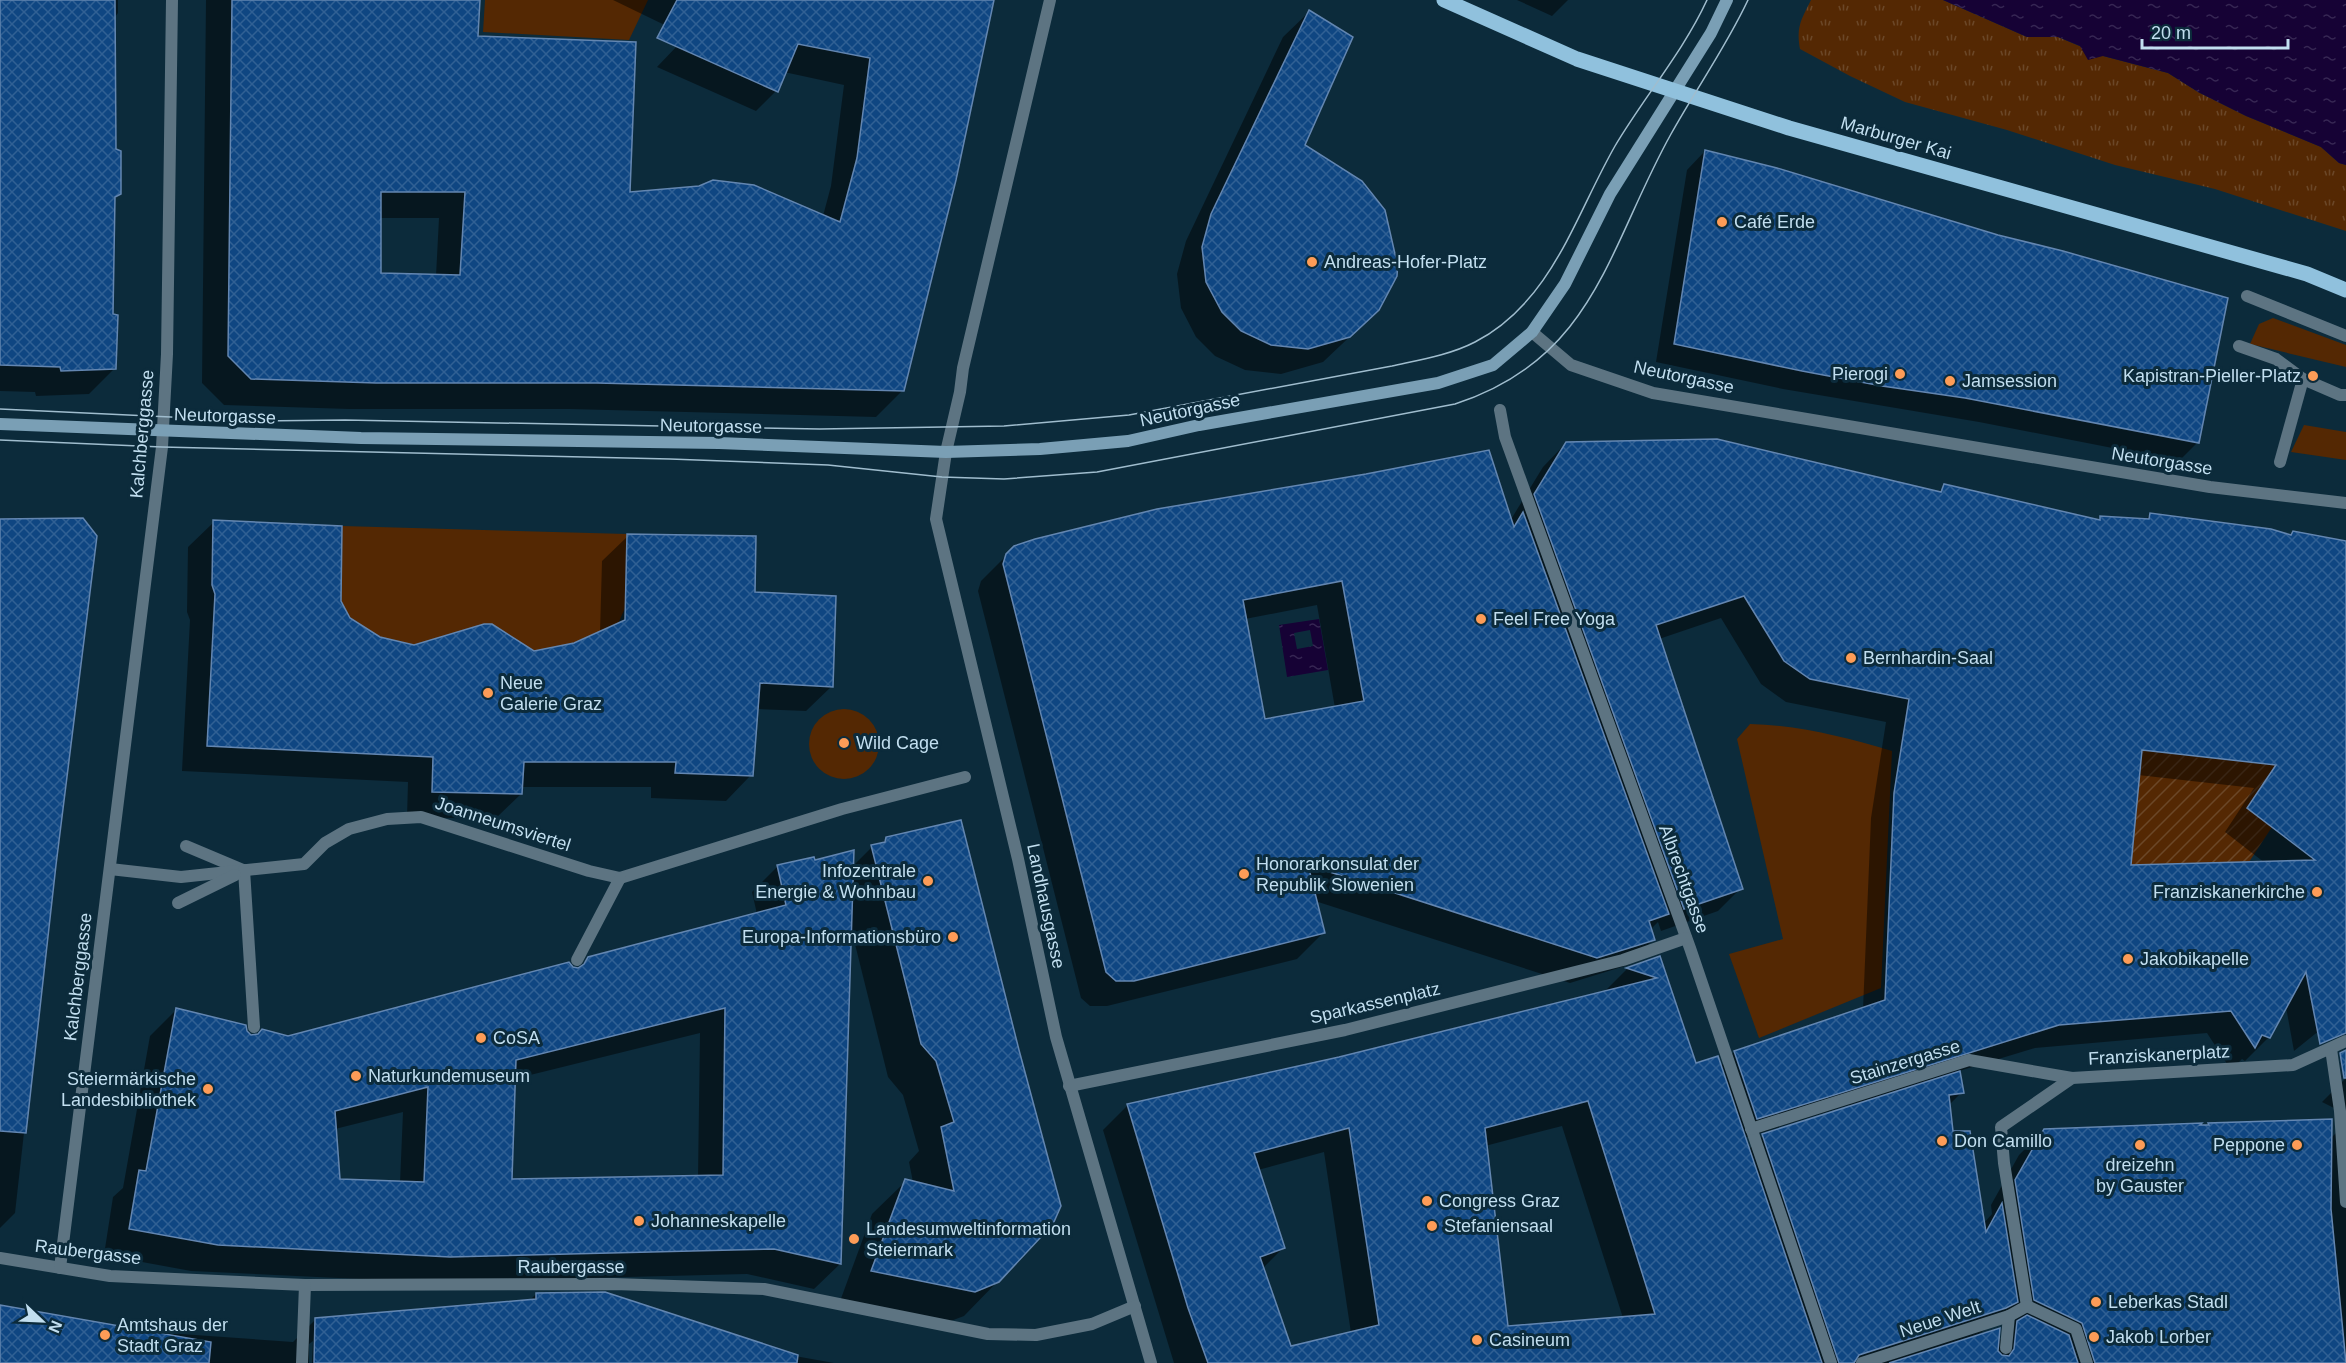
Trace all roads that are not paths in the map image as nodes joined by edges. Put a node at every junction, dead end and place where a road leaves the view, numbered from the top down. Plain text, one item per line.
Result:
1 (172, 0) edge
2 (1050, 0) edge
3 (1444, 0) edge
4 (1727, 0) edge
5 (1675, 90) junction
6 (2346, 290) edge
7 (2247, 296) dead end
8 (1532, 332) junction
9 (2346, 336) edge
10 (2239, 346) dead end
11 (2303, 379) junction
12 (2346, 395) edge
13 (1500, 410) dead end
14 (0, 424) edge
15 (163, 432) junction
16 (946, 452) junction
17 (2280, 462) dead end
18 (2346, 503) edge
19 (965, 777) dead end
20 (186, 846) dead end
21 (110, 869) junction
22 (244, 870) junction
23 (620, 878) junction
24 (178, 903) dead end
25 (1686, 939) junction
26 (577, 960) dead end
27 (254, 1027) dead end
28 (2346, 1041) edge
29 (2331, 1049) junction
30 (2072, 1078) junction
31 (1069, 1086) junction
32 (1751, 1129) junction
33 (2346, 1202) edge
34 (0, 1258) edge
35 (60, 1268) junction
36 (305, 1285) junction
37 (1135, 1306) junction
38 (2026, 1306) junction
39 (2009, 1316) junction
40 (2006, 1348) dead end
41 (302, 1363) edge
42 (1151, 1363) edge
43 (1831, 1363) edge
44 (1862, 1363) edge
45 (2087, 1363) edge

1 - 15 street, Kalchberggasse
2 - 16 street
3 - 5 main road, Marburger Kai
4 - 5 street
5 - 6 main road, Marburger Kai
5 - 8 street
7 - 9 street
8 - 16 street, Neutorgasse
8 - 18 street, Neutorgasse
10 - 11 street
11 - 12 street
11 - 17 street
13 - 25 street, Albrechtgasse
14 - 15 street, Neutorgasse
15 - 16 street, Neutorgasse
15 - 21 street, Kalchberggasse
16 - 31 street, Landhausgasse
19 - 23 street, Joanneumsviertel
20 - 22 street, Joanneumsviertel
21 - 22 street, Joanneumsviertel
21 - 35 street, Kalchberggasse
22 - 23 street, Joanneumsviertel
22 - 24 street, Joanneumsviertel
22 - 27 street
23 - 26 street
25 - 31 street, Sparkassenplatz
25 - 32 street, Albrechtgasse
28 - 29 street, Franziskanerplatz
29 - 30 street, Franziskanerplatz
29 - 33 street
30 - 32 street, Stainzergasse
30 - 38 street, Franziskanerplatz
31 - 37 street, Landhausgasse
32 - 43 street, Albrechtgasse
34 - 35 street, Raubergasse
35 - 36 street, Raubergasse
36 - 37 street, Raubergasse
36 - 41 street
37 - 42 street, Landhausgasse
38 - 39 street, Neue Welt
38 - 45 street
39 - 40 street
39 - 44 street, Neue Welt

